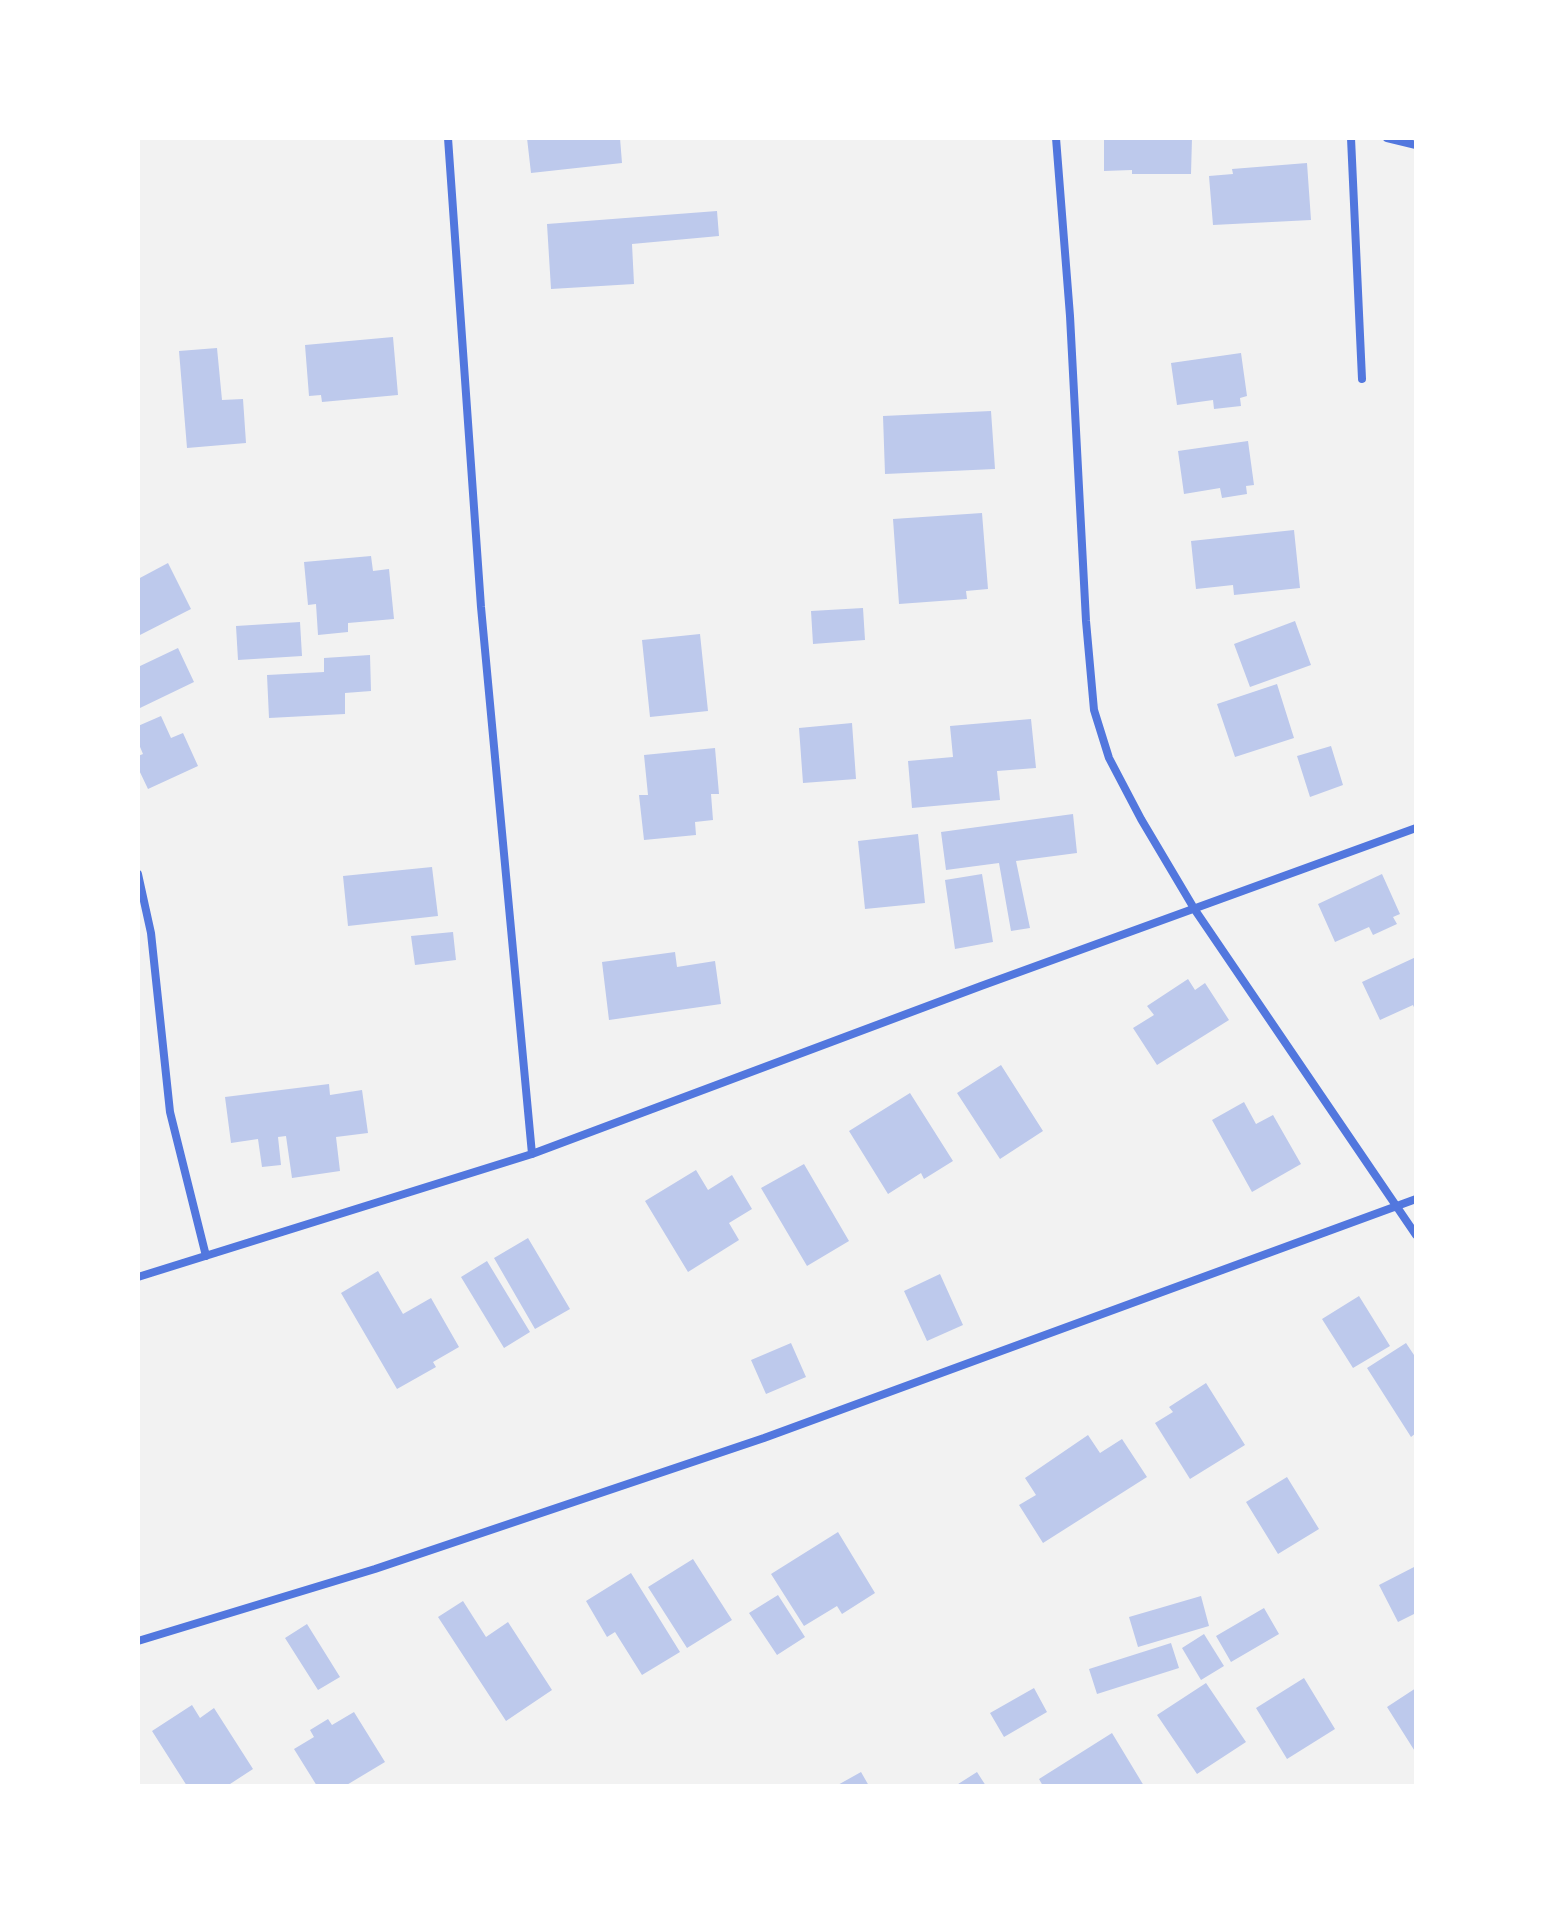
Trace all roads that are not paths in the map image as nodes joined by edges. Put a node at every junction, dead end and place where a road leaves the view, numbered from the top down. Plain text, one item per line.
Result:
1 (448, 138) edge
2 (1056, 138) edge
3 (1351, 138) edge
4 (1387, 138) edge
5 (1416, 145) edge
6 (1362, 379) dead end
7 (1416, 828) edge
8 (138, 874) edge
9 (1195, 910) junction
10 (532, 1154) junction
11 (1416, 1199) edge
12 (1397, 1206) junction
13 (1416, 1235) edge
14 (206, 1256) junction
15 (138, 1277) edge
16 (138, 1641) edge

1 - 10 street
2 - 9 street
3 - 6 street
4 - 5 street
7 - 9 street
8 - 14 street
9 - 10 street
9 - 12 street
10 - 14 street
11 - 12 street
12 - 13 street
12 - 16 street
14 - 15 street

